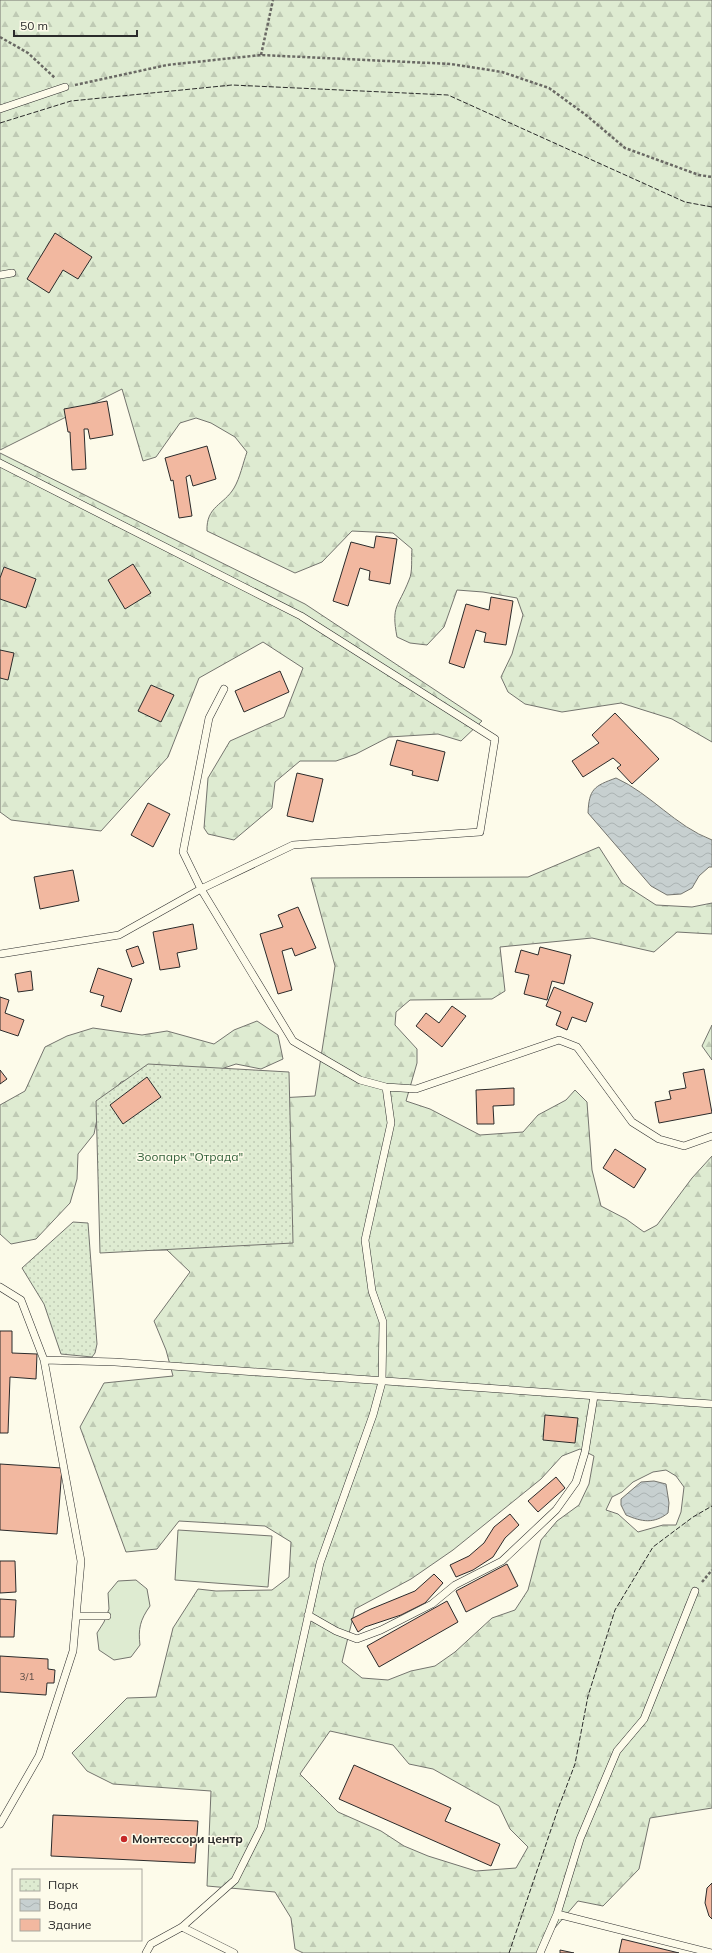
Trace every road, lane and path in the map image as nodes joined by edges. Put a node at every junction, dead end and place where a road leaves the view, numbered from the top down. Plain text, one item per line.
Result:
1 (273, 0) edge
2 (0, 37) edge
3 (261, 55) junction
4 (65, 87) junction
5 (0, 109) edge
6 (712, 177) edge
7 (12, 273) dead end
8 (0, 275) edge
9 (0, 463) edge
10 (224, 689) dead end
11 (201, 889) junction
12 (0, 954) edge
13 (386, 1087) junction
14 (712, 1136) edge
15 (0, 1286) edge
16 (44, 1360) junction
17 (382, 1382) junction
18 (594, 1396) junction
19 (712, 1404) edge
20 (712, 1570) edge
21 (695, 1591) joint
22 (308, 1615) junction
23 (76, 1616) junction
24 (107, 1616) dead end
25 (0, 1824) edge
26 (557, 1914) junction
27 (182, 1927) junction
28 (146, 1953) edge
29 (234, 1953) edge
30 (540, 1953) edge
31 (712, 1953) edge

1 - 3 path
2 - 4 path
3 - 4 path
3 - 6 path
4 - 5 lane
7 - 8 lane
9 - 11 lane
10 - 11 lane
11 - 12 lane
11 - 13 lane
13 - 14 lane
13 - 17 lane
15 - 16 lane
16 - 17 lane
16 - 23 lane
17 - 18 lane
17 - 22 lane
18 - 19 lane
18 - 22 lane
20 - 21 path
21 - 26 lane
22 - 27 lane
23 - 24 lane
23 - 25 lane
26 - 30 lane
26 - 31 lane
27 - 28 lane
27 - 29 lane

